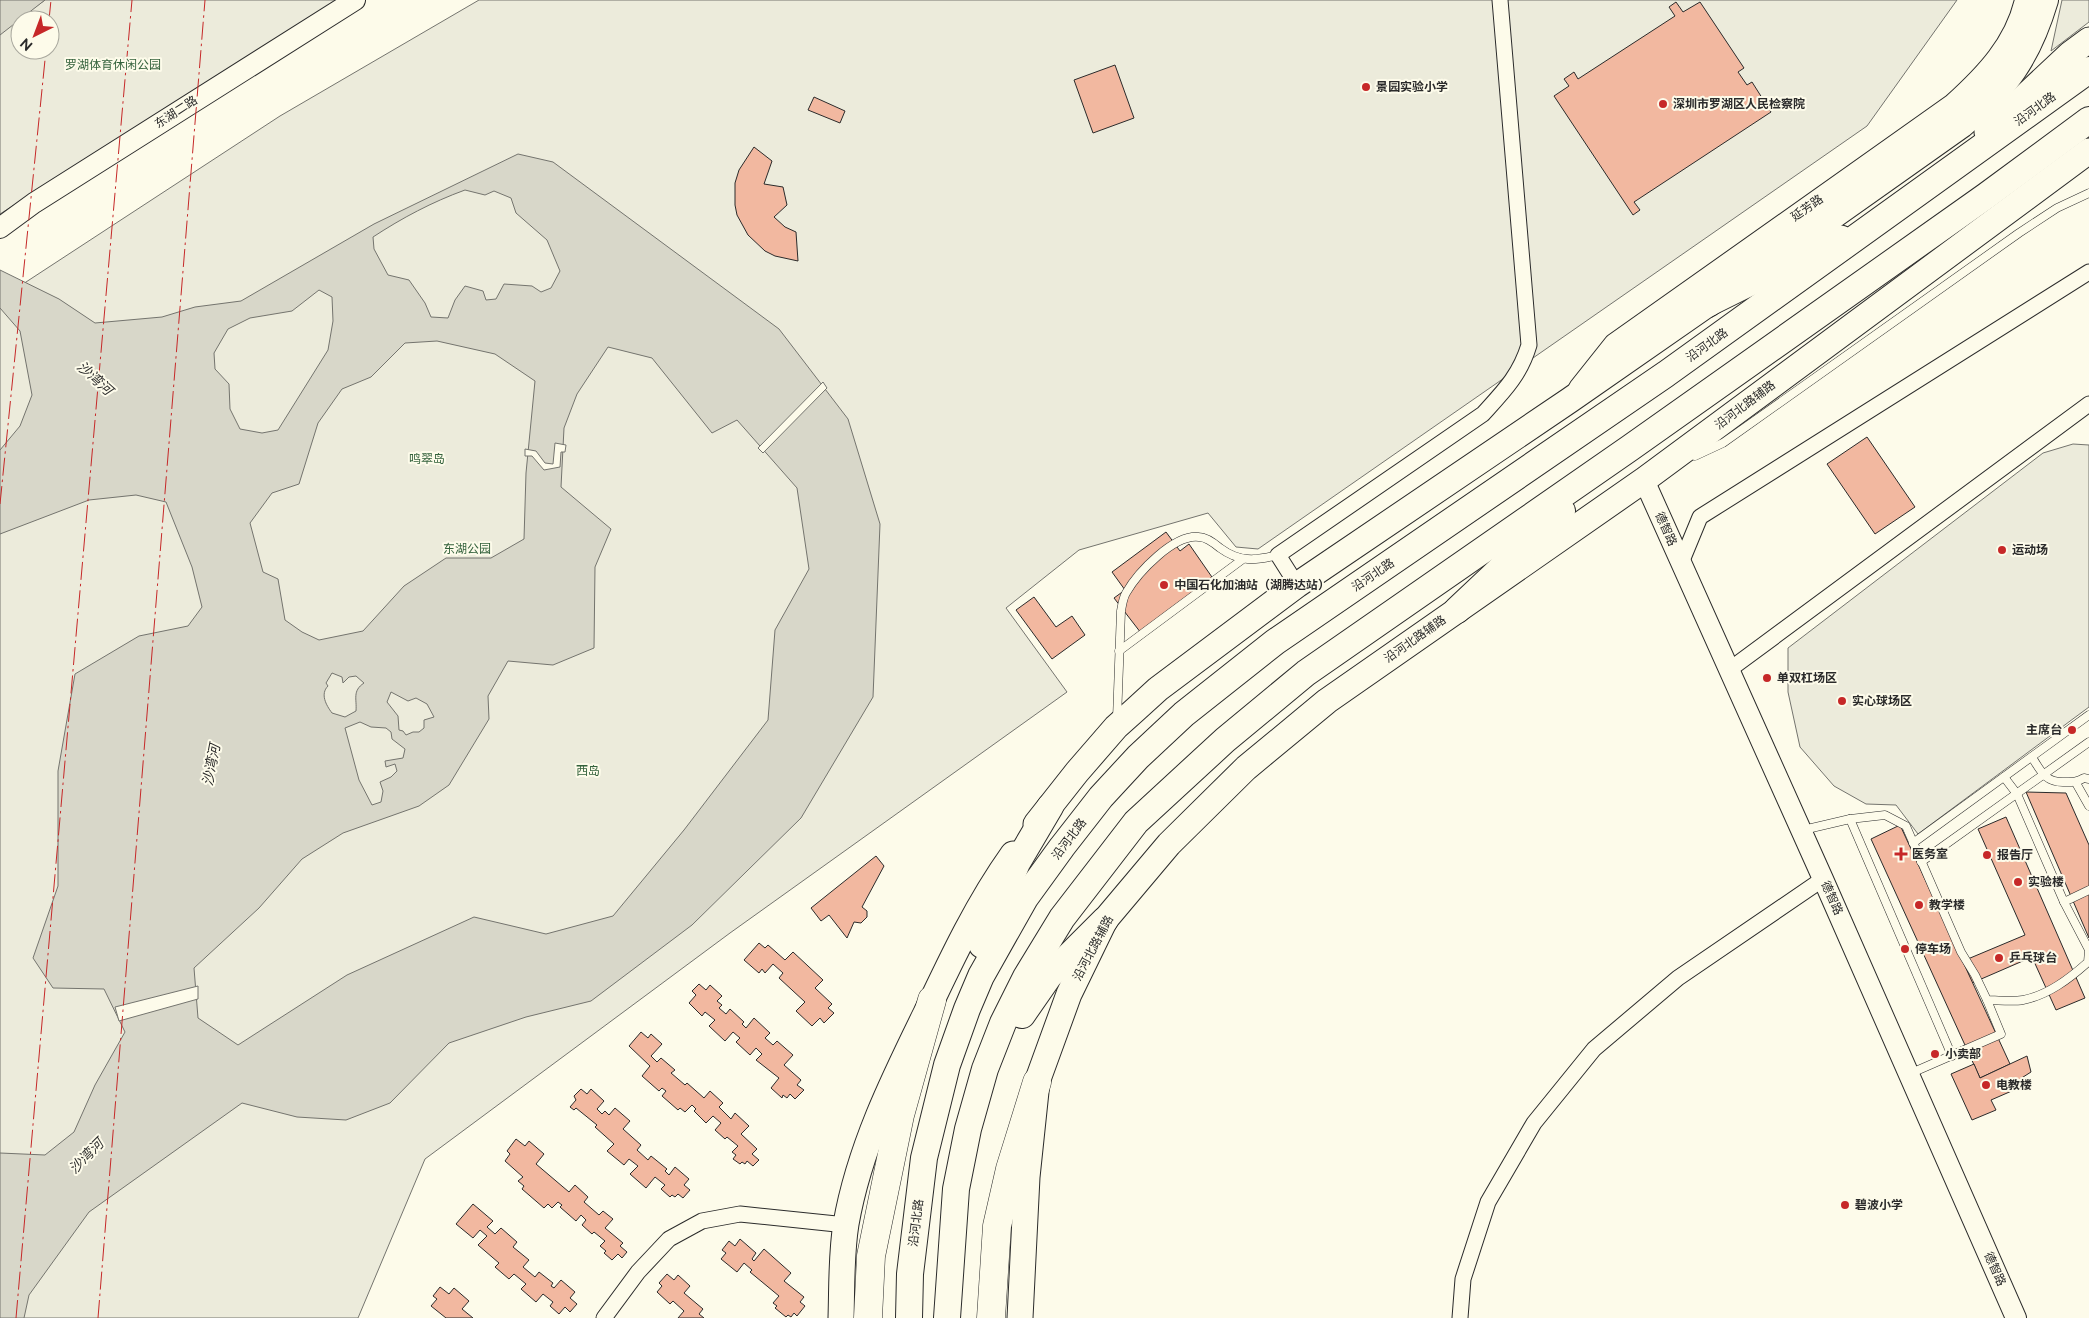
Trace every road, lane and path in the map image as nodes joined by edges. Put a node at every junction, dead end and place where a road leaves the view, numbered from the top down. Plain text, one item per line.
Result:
1 (355, 0) edge
2 (1500, 0) edge
3 (2024, 0) edge
4 (2045, 0) edge
5 (2089, 40) edge
6 (2089, 70) edge
7 (2089, 120) edge
8 (2089, 129) edge
9 (2051, 148) junction
10 (2089, 151) edge
11 (2089, 174) edge
12 (1939, 178) junction
13 (2089, 193) edge
14 (1884, 217) junction
15 (2, 226) edge
16 (1985, 227) junction
17 (2089, 272) edge
18 (1708, 304) junction
19 (1570, 400) junction
20 (2089, 404) edge
21 (1630, 448) junction
22 (1644, 480) junction
23 (1278, 555) junction
24 (1243, 559) junction
25 (1681, 563) junction
26 (1297, 585) junction
27 (1457, 610) junction
28 (1119, 651) junction
29 (1729, 670) junction
30 (2089, 715) edge
31 (1116, 727) junction
32 (2089, 742) edge
33 (2032, 757) junction
34 (2043, 775) junction
35 (2004, 777) junction
36 (2089, 779) edge
37 (2076, 783) junction
38 (2017, 794) junction
39 (2089, 806) edge
40 (1050, 807) junction
41 (1850, 819) junction
42 (1801, 831) junction
43 (1913, 843) junction
44 (1921, 862) junction
45 (1823, 880) junction
46 (2089, 890) edge
47 (2064, 902) junction
48 (1105, 920) junction
49 (932, 1000) junction
50 (1987, 1000) junction
51 (1952, 1056) junction
52 (947, 1065) junction
53 (985, 1069) junction
54 (1909, 1074) junction
55 (1037, 1082) junction
56 (846, 1224) junction
57 (604, 1318) edge
58 (841, 1318) edge
59 (868, 1318) edge
60 (909, 1318) edge
61 (947, 1318) edge
62 (991, 1318) edge
63 (1020, 1318) edge
64 (1460, 1318) edge
65 (2016, 1318) edge

1 - 15 street, 东湖二路
2 - 23 street
3 - 19 street, 延芳路
4 - 18 highway
5 - 12 main road
6 - 12 highway, 沿河北路
7 - 9 highway
8 - 9 highway
9 - 21 highway
10 - 16 main road, 沿河北路辅路
11 - 16 main road
12 - 14 highway, 沿河北路
13 - 22 lane
14 - 18 main road
14 - 52 highway, 沿河北路
16 - 22 main road, 沿河北路辅路
17 - 25 street
18 - 19 main road
19 - 26 main road
20 - 29 street
21 - 27 highway
21 - 53 highway
22 - 25 street, 德智路
22 - 27 main road, 沿河北路辅路
23 - 24 lane
23 - 26 street
24 - 28 lane
24 - 28 lane
25 - 29 street, 德智路
26 - 31 main road
27 - 48 main road, 沿河北路辅路
28 - 31 lane
29 - 42 street, 德智路
30 - 33 lane
31 - 40 main road
32 - 34 lane
33 - 34 lane
33 - 35 lane
34 - 37 lane
34 - 38 lane
35 - 38 lane
35 - 43 lane
36 - 37 lane
37 - 39 lane
38 - 44 lane
38 - 47 lane
40 - 49 main road
40 - 52 highway
41 - 42 lane
41 - 43 lane
41 - 51 lane
42 - 45 street, 德智路
43 - 44 lane
44 - 50 lane
45 - 54 street, 德智路
45 - 64 street
46 - 47 lane
47 - 50 lane
48 - 53 highway
48 - 55 main road, 沿河北路辅路
49 - 56 main road
49 - 59 highway
50 - 51 lane
51 - 54 lane
52 - 60 highway, 沿河北路
53 - 61 highway
54 - 65 street, 德智路
55 - 62 highway
55 - 63 main road, 沿河北路辅路
56 - 57 street
56 - 58 main road

